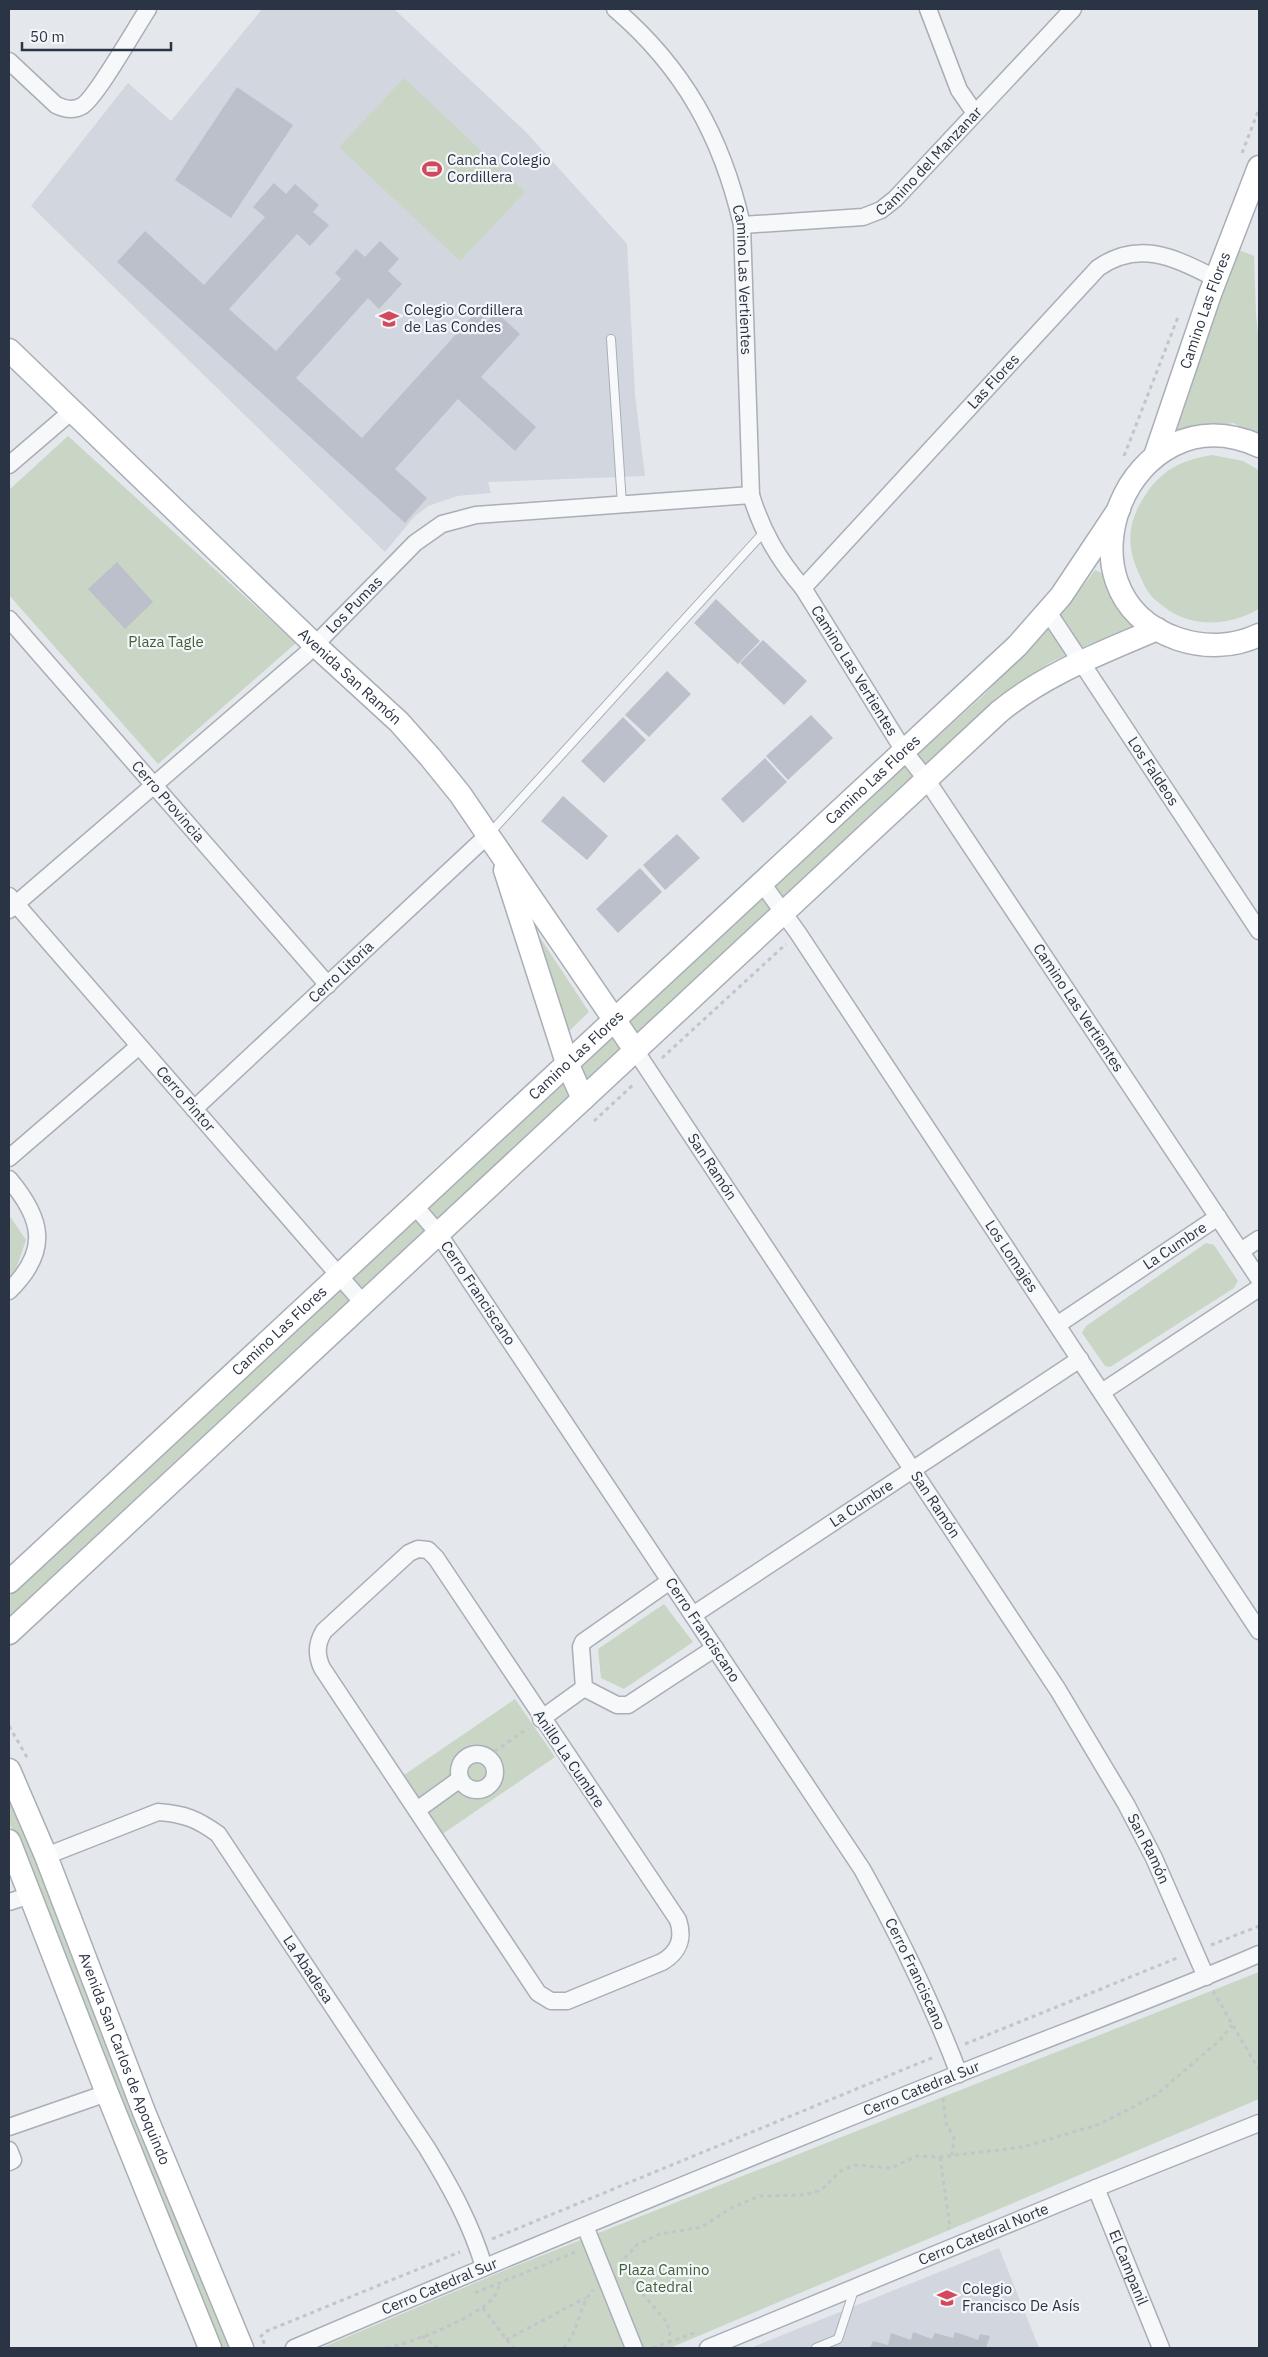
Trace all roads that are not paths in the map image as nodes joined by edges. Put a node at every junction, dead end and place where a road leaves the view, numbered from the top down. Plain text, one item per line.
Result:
1 (148, 9) edge
2 (615, 9) edge
3 (928, 9) edge
4 (1073, 9) edge
5 (9, 61) edge
6 (975, 113) junction
7 (1249, 164) edge
8 (742, 225) junction
9 (1215, 278) junction
10 (611, 339) dead end
11 (9, 350) edge
12 (72, 411) junction
13 (1259, 446) edge
14 (1155, 456) junction
15 (9, 465) edge
16 (751, 495) junction
17 (622, 504) junction
18 (1119, 508) junction
19 (764, 532) junction
20 (802, 588) junction
21 (1048, 612) junction
22 (9, 619) edge
23 (1157, 629) junction
24 (1259, 635) edge
25 (1233, 644) junction
26 (315, 645) junction
27 (1259, 650) edge
28 (1080, 661) junction
29 (904, 751) junction
30 (926, 779) junction
31 (153, 785) junction
32 (494, 841) junction
33 (762, 883) junction
34 (11, 903) edge
35 (783, 911) junction
36 (1259, 931) edge
37 (328, 985) junction
38 (614, 1019) junction
39 (139, 1046) junction
40 (635, 1050) junction
41 (567, 1063) junction
42 (583, 1099) junction
43 (194, 1109) junction
44 (9, 1158) edge
45 (9, 1179) edge
46 (414, 1206) junction
47 (1218, 1217) junction
48 (438, 1233) junction
49 (1259, 1239) edge
50 (1241, 1252) junction
51 (339, 1275) junction
52 (1259, 1279) edge
53 (1259, 1288) edge
54 (9, 1291) edge
55 (363, 1303) junction
56 (1057, 1324) junction
57 (1080, 1359) junction
58 (1102, 1392) junction
59 (912, 1470) junction
60 (670, 1581) junction
61 (9, 1582) edge
62 (693, 1615) junction
63 (1259, 1631) edge
64 (9, 1633) edge
65 (715, 1648) junction
66 (584, 1688) junction
67 (541, 1719) junction
68 (9, 1770) edge
69 (460, 1779) junction
70 (417, 1810) junction
71 (9, 1841) edge
72 (46, 1856) junction
73 (31, 1895) junction
74 (9, 1902) edge
75 (1259, 1954) edge
76 (1206, 1977) junction
77 (959, 2074) junction
78 (107, 2094) junction
79 (1259, 2123) edge
80 (9, 2127) edge
81 (9, 2150) edge
82 (9, 2162) edge
83 (1096, 2188) junction
84 (584, 2226) junction
85 (484, 2266) junction
86 (854, 2288) junction
87 (210, 2348) edge
88 (242, 2348) edge
89 (294, 2348) edge
90 (634, 2348) edge
91 (708, 2348) edge
92 (816, 2348) edge
93 (1160, 2348) edge

1 - 5 street
2 - 8 street, Camino Las Vertientes
3 - 6 street
4 - 6 street, Camino del Manzanar
6 - 8 street, Camino del Manzanar
7 - 9 street, Camino Las Flores
8 - 16 street, Camino Las Vertientes
9 - 14 street, Camino Las Flores
9 - 20 street, Las Flores
10 - 17 lane
11 - 12 street, Avenida San Ramón
12 - 15 street
12 - 26 street, Avenida San Ramón
13 - 14 street
14 - 18 street
16 - 17 street, Los Pumas
16 - 19 street, Camino Las Vertientes
17 - 26 street, Los Pumas
18 - 21 street, Camino Las Flores
18 - 23 street
19 - 20 street, Camino Las Vertientes
19 - 32 lane
20 - 29 street, Camino Las Vertientes
21 - 28 street, Los Faldeos
21 - 29 street, Camino Las Flores
22 - 31 street, Cerro Provincia
23 - 25 street
23 - 28 street
24 - 25 street
25 - 27 street
26 - 31 street, Los Pumas
26 - 32 street, Avenida San Ramón
28 - 30 street
28 - 36 street, Los Faldeos
29 - 30 street, Camino Las Vertientes
29 - 33 street, Camino Las Flores
30 - 35 street
30 - 47 street, Camino Las Vertientes
31 - 34 street, Los Pumas
31 - 37 street, Cerro Provincia
32 - 37 street, Cerro Litoria
32 - 38 street, Avenida San Ramón
32 - 41 street
33 - 35 street, Los Lomajes
33 - 38 street, Camino Las Flores
34 - 39 street, Cerro Pintor
35 - 40 street
35 - 56 street, Los Lomajes
37 - 43 street, Cerro Litoria
38 - 40 street, Avenida San Ramón
38 - 41 street, Camino Las Flores
39 - 43 street, Cerro Pintor
39 - 44 street
40 - 42 street
40 - 59 street, San Ramón
41 - 42 street
41 - 46 street, Camino Las Flores
42 - 48 street
43 - 51 street, Cerro Pintor
45 - 54 street
46 - 48 street, Cerro Franciscano
46 - 51 street, Camino Las Flores
47 - 50 street, Camino Las Vertientes
47 - 56 street, La Cumbre
48 - 55 street
48 - 60 street, Cerro Franciscano
49 - 50 street
50 - 52 street, Camino Las Vertientes
51 - 55 street, Cerro Pintor
51 - 61 street, Camino Las Flores
53 - 58 street
55 - 64 street
56 - 57 street, Los Lomajes
57 - 58 street, Los Lomajes
57 - 59 street, La Cumbre
58 - 63 street, Los Lomajes
59 - 62 street, La Cumbre
59 - 76 street, San Ramón
60 - 62 street, Cerro Franciscano
60 - 66 street
62 - 65 street, Cerro Franciscano
65 - 66 street
65 - 77 street, Cerro Franciscano
66 - 67 street
67 - 70 street, Anillo La Cumbre
67 - 70 street, Anillo La Cumbre
68 - 72 street, Avenida San Carlos de Apoquindo
69 - 69 street
69 - 70 street
71 - 73 street, Avenida San Carlos de Apoquindo
72 - 85 street, La Abadesa
72 - 88 street, Avenida San Carlos de Apoquindo
73 - 74 street
73 - 78 street, Avenida San Carlos de Apoquindo
75 - 76 street, Cerro Catedral Sur
76 - 77 street, Cerro Catedral Sur
77 - 84 street, Cerro Catedral Sur
78 - 80 street
78 - 87 street, Avenida San Carlos de Apoquindo
79 - 83 street, Cerro Catedral Norte
81 - 82 street
83 - 86 street, Cerro Catedral Norte
83 - 93 street, El Campanil
84 - 85 street, Cerro Catedral Sur
84 - 90 street
85 - 89 street, Cerro Catedral Sur
86 - 91 street, Cerro Catedral Norte
86 - 92 lane

